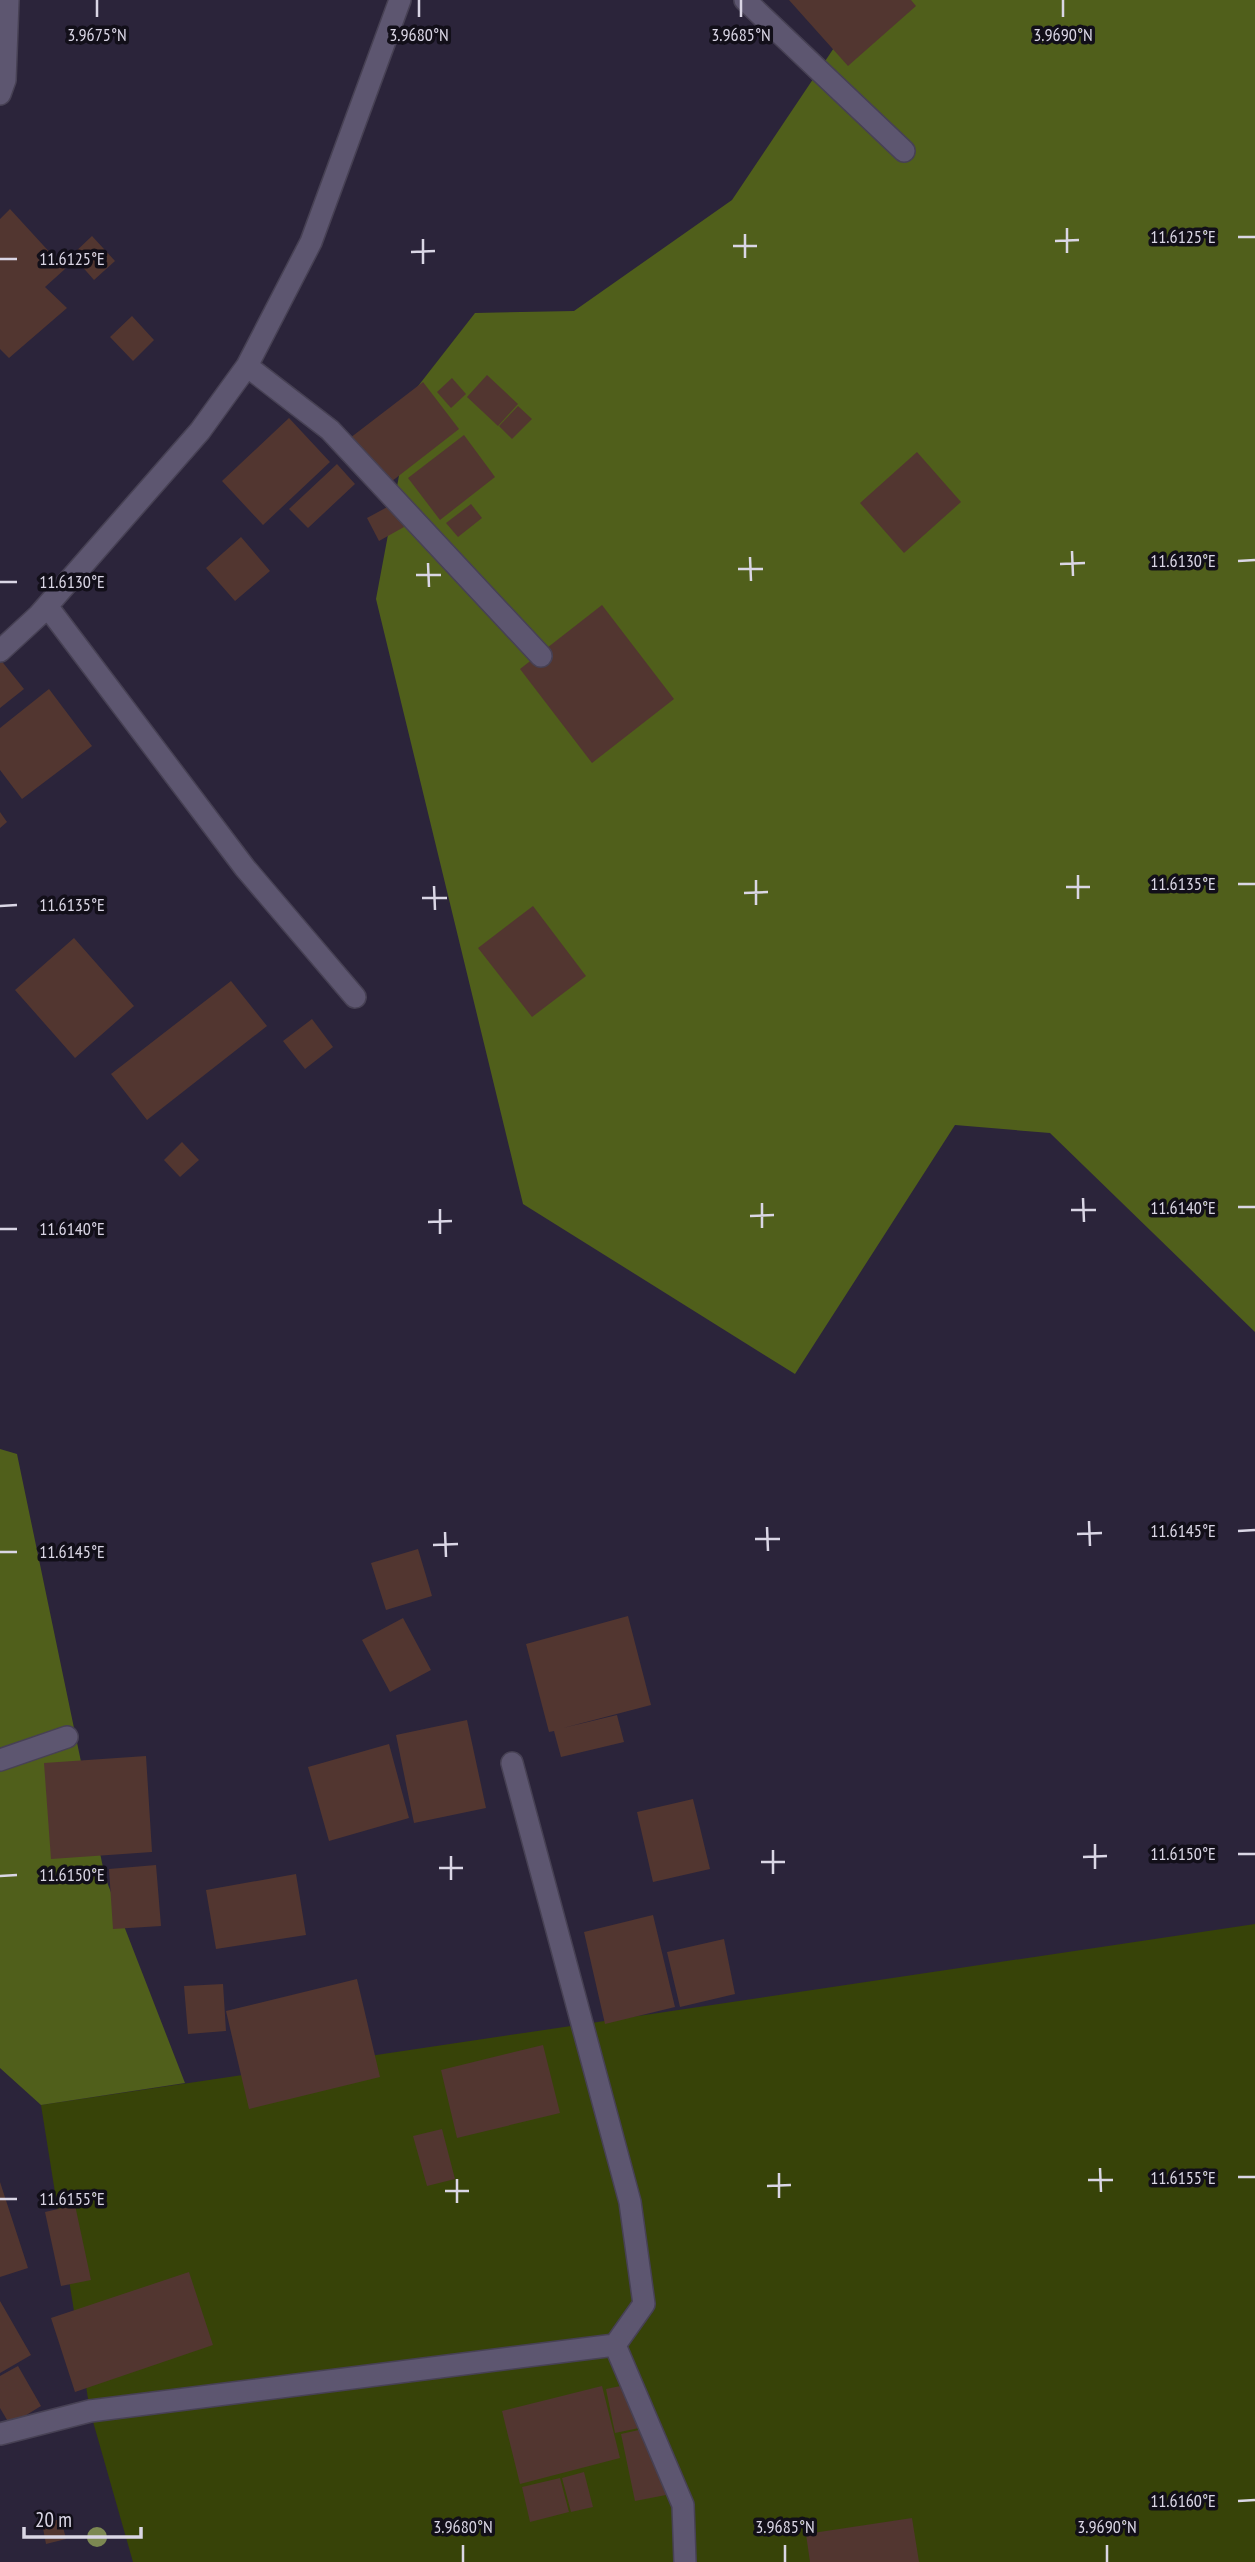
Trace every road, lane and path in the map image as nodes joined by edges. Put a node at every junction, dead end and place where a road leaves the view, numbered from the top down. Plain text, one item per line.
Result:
1 (8, 0) edge
2 (400, 0) edge
3 (745, 0) edge
4 (0, 94) edge
5 (904, 151) dead end
6 (247, 366) junction
7 (47, 606) junction
8 (0, 651) edge
9 (541, 656) dead end
10 (355, 997) dead end
11 (67, 1737) dead end
12 (0, 1760) edge
13 (512, 1763) dead end
14 (615, 2345) junction
15 (0, 2434) edge
16 (685, 2562) edge

1 - 4 street
2 - 6 street
3 - 5 street
6 - 7 street
6 - 9 street
7 - 8 street
7 - 10 street
11 - 12 street
13 - 14 street
14 - 15 street
14 - 16 street

